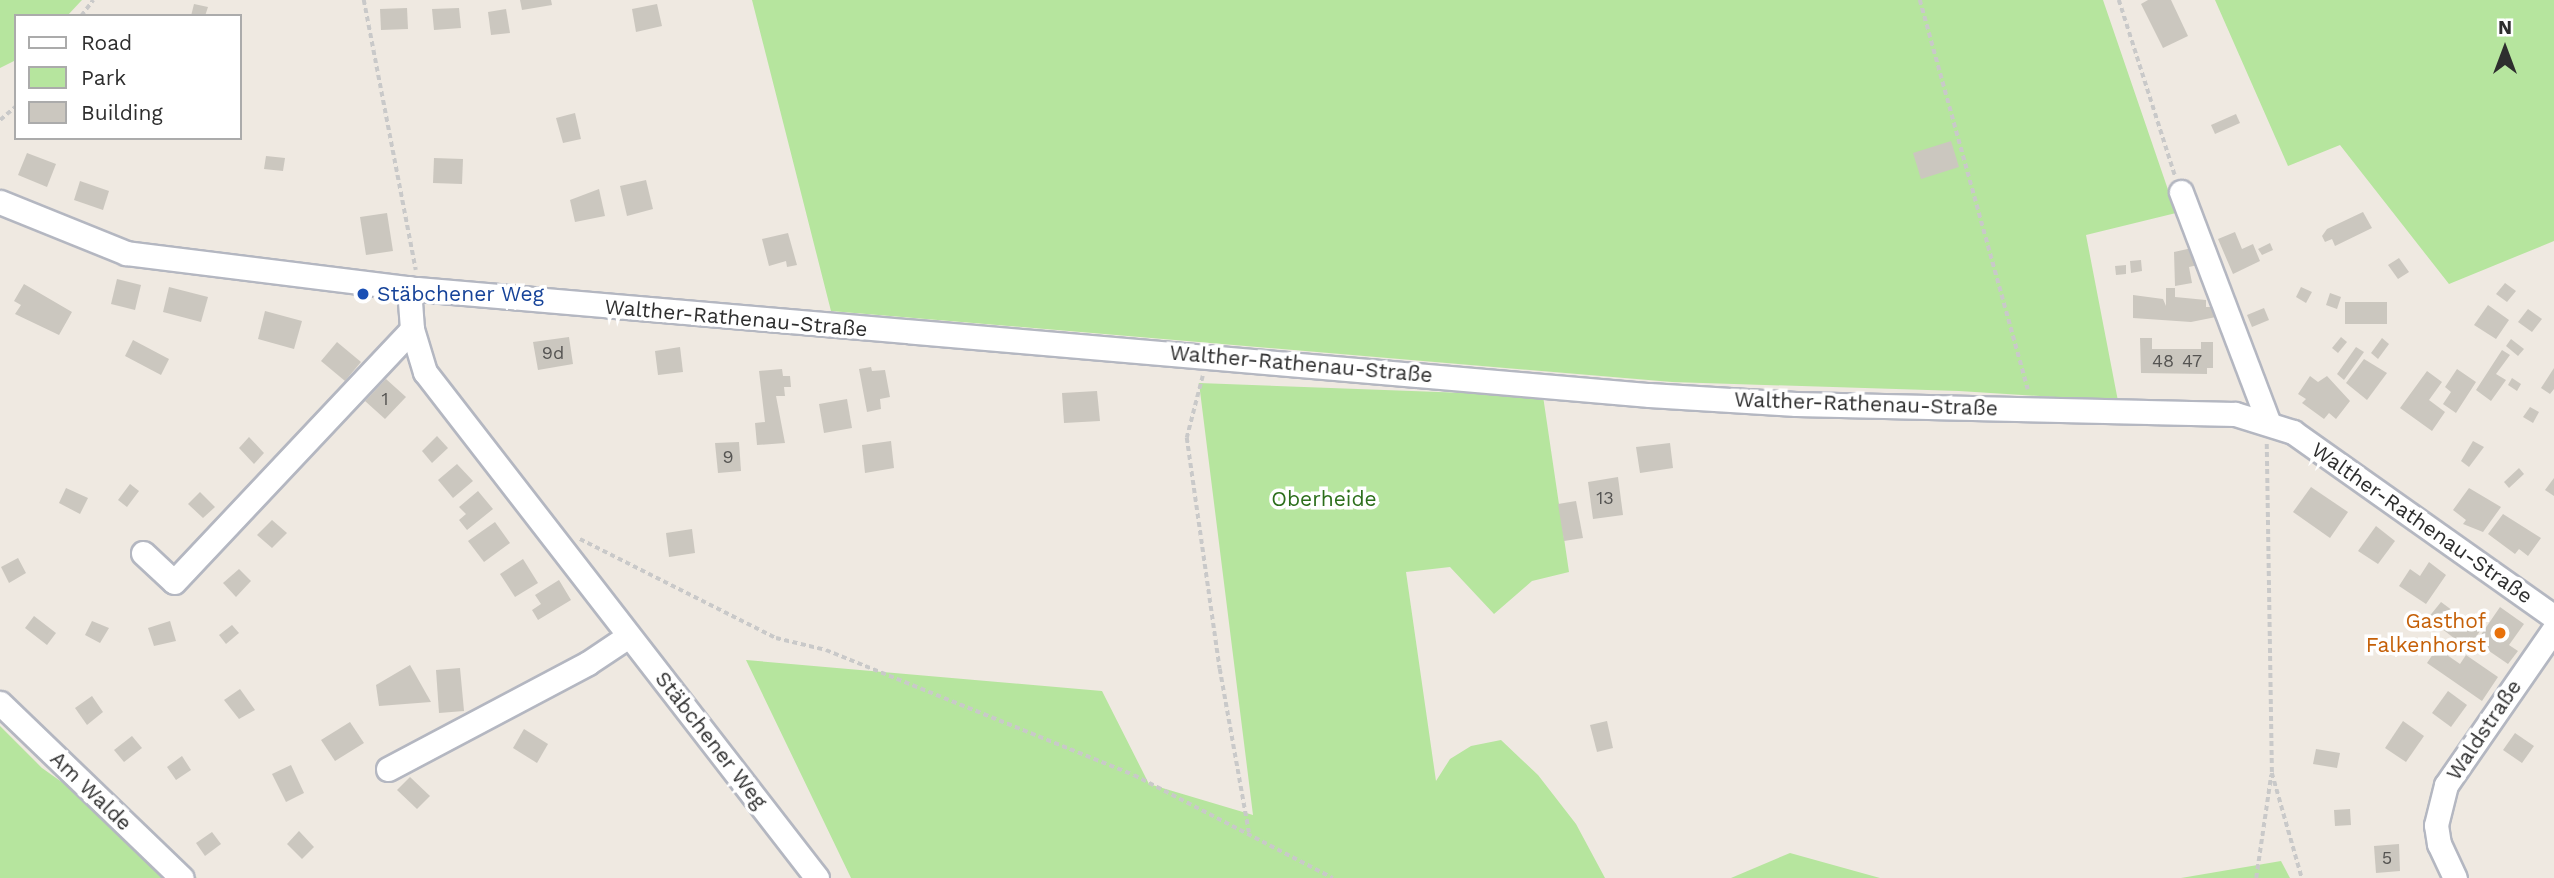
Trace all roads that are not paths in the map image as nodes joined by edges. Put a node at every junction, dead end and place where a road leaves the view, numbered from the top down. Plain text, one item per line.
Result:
1 (2180, 192) road end
2 (0, 202) edge
3 (413, 289) junction
4 (411, 329) junction
5 (2268, 421) junction
6 (143, 552) dead end
7 (2554, 617) edge
8 (2554, 629) edge
9 (626, 637) junction
10 (0, 703) edge
11 (388, 769) dead end
12 (182, 878) edge
13 (817, 878) edge
14 (2455, 878) edge

1 - 5 street
2 - 3 street, Walther-Rathenau-Straße
3 - 4 street, Stäbchener Weg
3 - 5 street, Walther-Rathenau-Straße
4 - 6 street
4 - 9 street, Stäbchener Weg
5 - 7 street, Walther-Rathenau-Straße
8 - 14 street, Waldstraße
9 - 11 street
9 - 13 street, Stäbchener Weg
10 - 12 street, Am Walde

